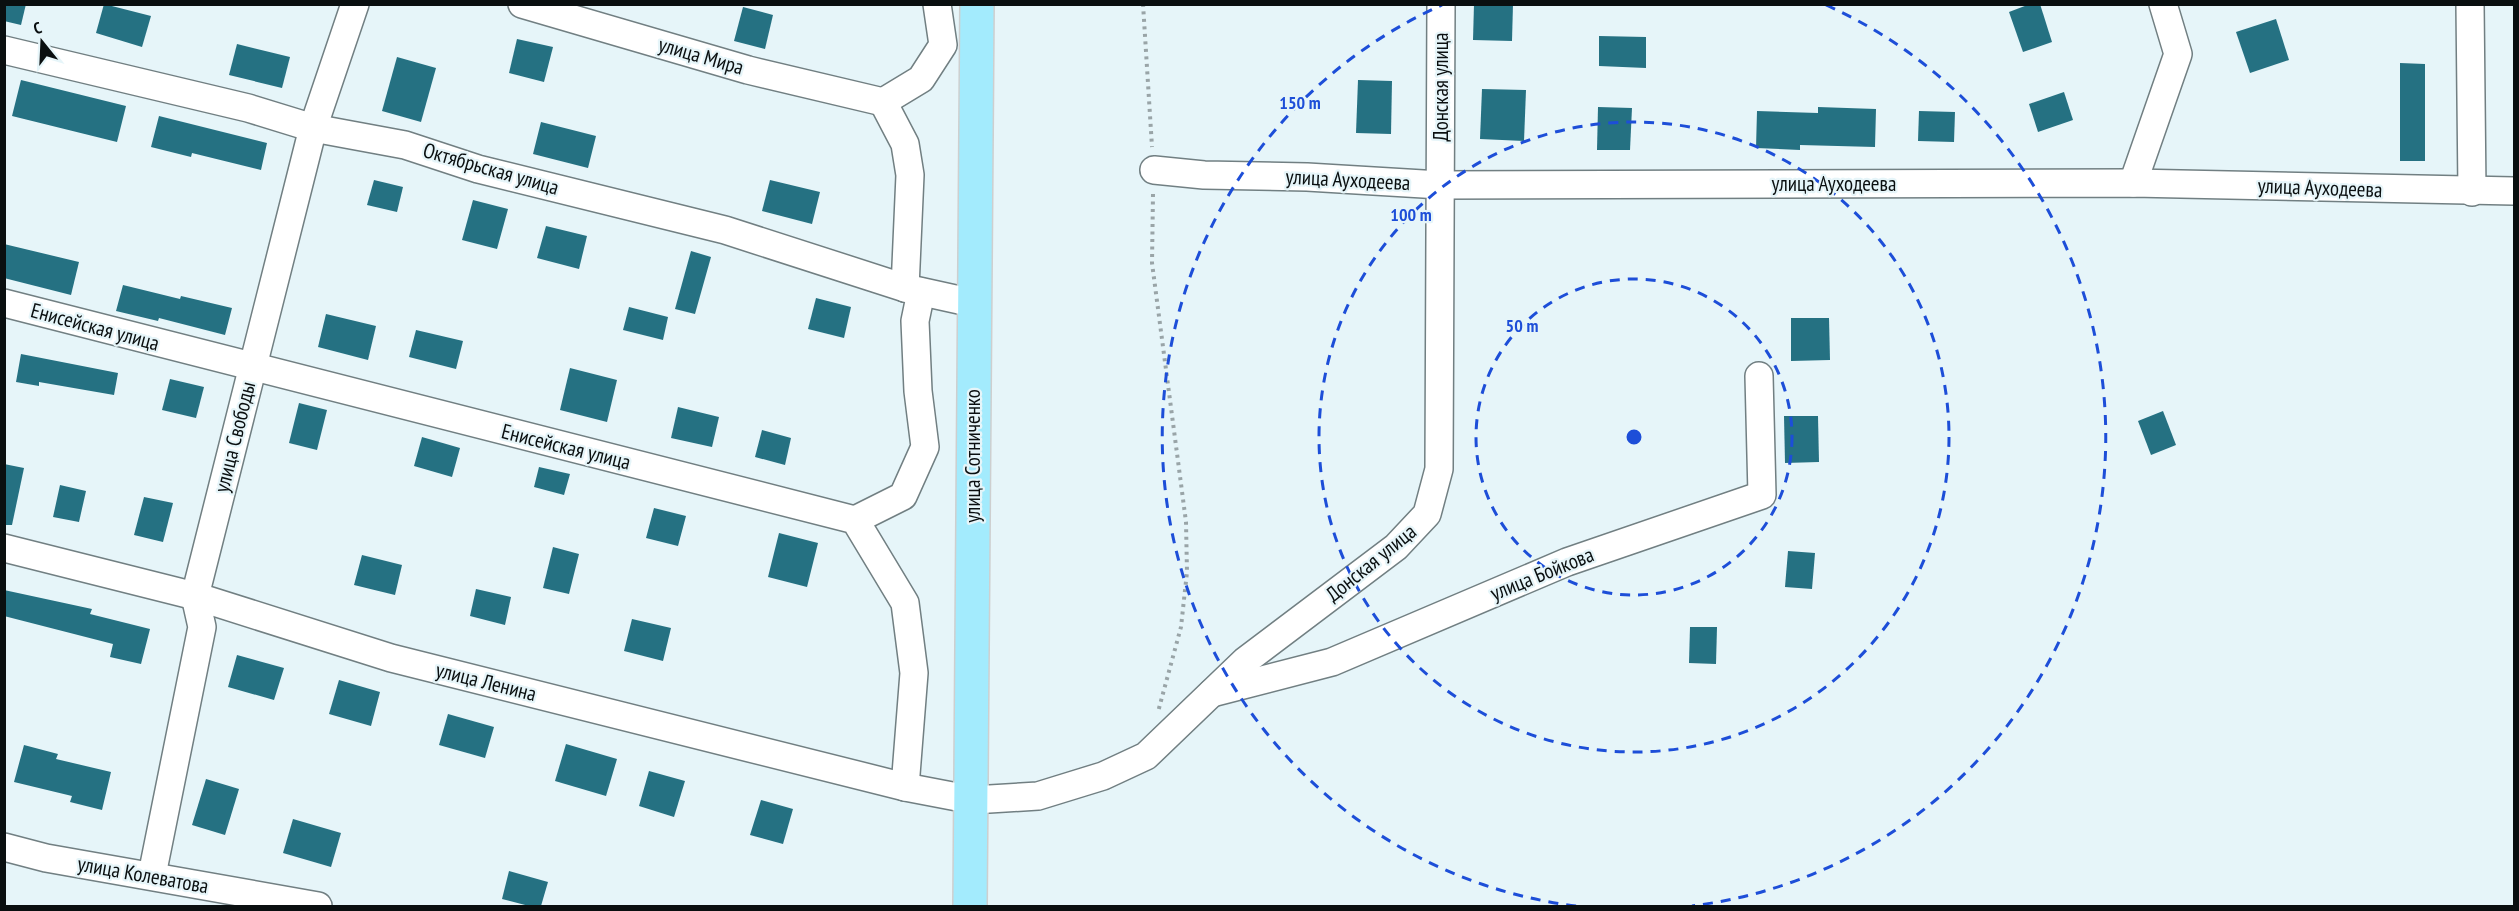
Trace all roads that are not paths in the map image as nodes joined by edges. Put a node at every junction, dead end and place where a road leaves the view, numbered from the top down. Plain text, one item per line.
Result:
1 (355, 4) edge
2 (522, 4) edge
3 (936, 4) edge
4 (977, 4) edge
5 (1441, 4) edge
6 (2163, 4) edge
7 (2470, 4) edge
8 (4, 50) edge
9 (883, 102) junction
10 (313, 128) junction
11 (1154, 170) road end
12 (2133, 183) junction
13 (1440, 185) junction
14 (2514, 191) edge
15 (2472, 192) junction
16 (913, 290) junction
17 (4, 303) edge
18 (973, 303) junction
19 (252, 368) junction
20 (1759, 376) dead end
21 (855, 520) junction
22 (4, 548) edge
23 (195, 596) junction
24 (1210, 694) junction
25 (905, 787) junction
26 (973, 800) junction
27 (4, 847) edge
28 (152, 875) junction
29 (318, 906) edge
30 (970, 906) edge

1 - 10 street, улица Свободы
2 - 9 street, улица Мира
3 - 9 street
4 - 18 main road, улица Сотниченко
5 - 13 street, Донская улица
6 - 12 street
7 - 15 street
8 - 10 street, Октябрьская улица
9 - 16 street
10 - 16 street, Октябрьская улица
10 - 19 street, улица Свободы
11 - 13 street, улица Ауходеева
12 - 13 street, улица Ауходеева
12 - 15 street, улица Ауходеева
13 - 24 street, Донская улица
14 - 15 street, улица Ауходеева
16 - 18 street, Октябрьская улица
16 - 21 street
17 - 19 street, Енисейская улица
18 - 26 main road, улица Сотниченко
19 - 21 street, Енисейская улица
19 - 23 street, улица Свободы
20 - 24 street, улица Бойкова
21 - 25 street
22 - 23 street, улица Ленина
23 - 25 street, улица Ленина
23 - 28 street, улица Свободы
24 - 26 street, Донская улица
25 - 26 street, улица Ленина
26 - 30 main road, улица Сотниченко
27 - 28 street, улица Колеватова
28 - 29 street, улица Колеватова

